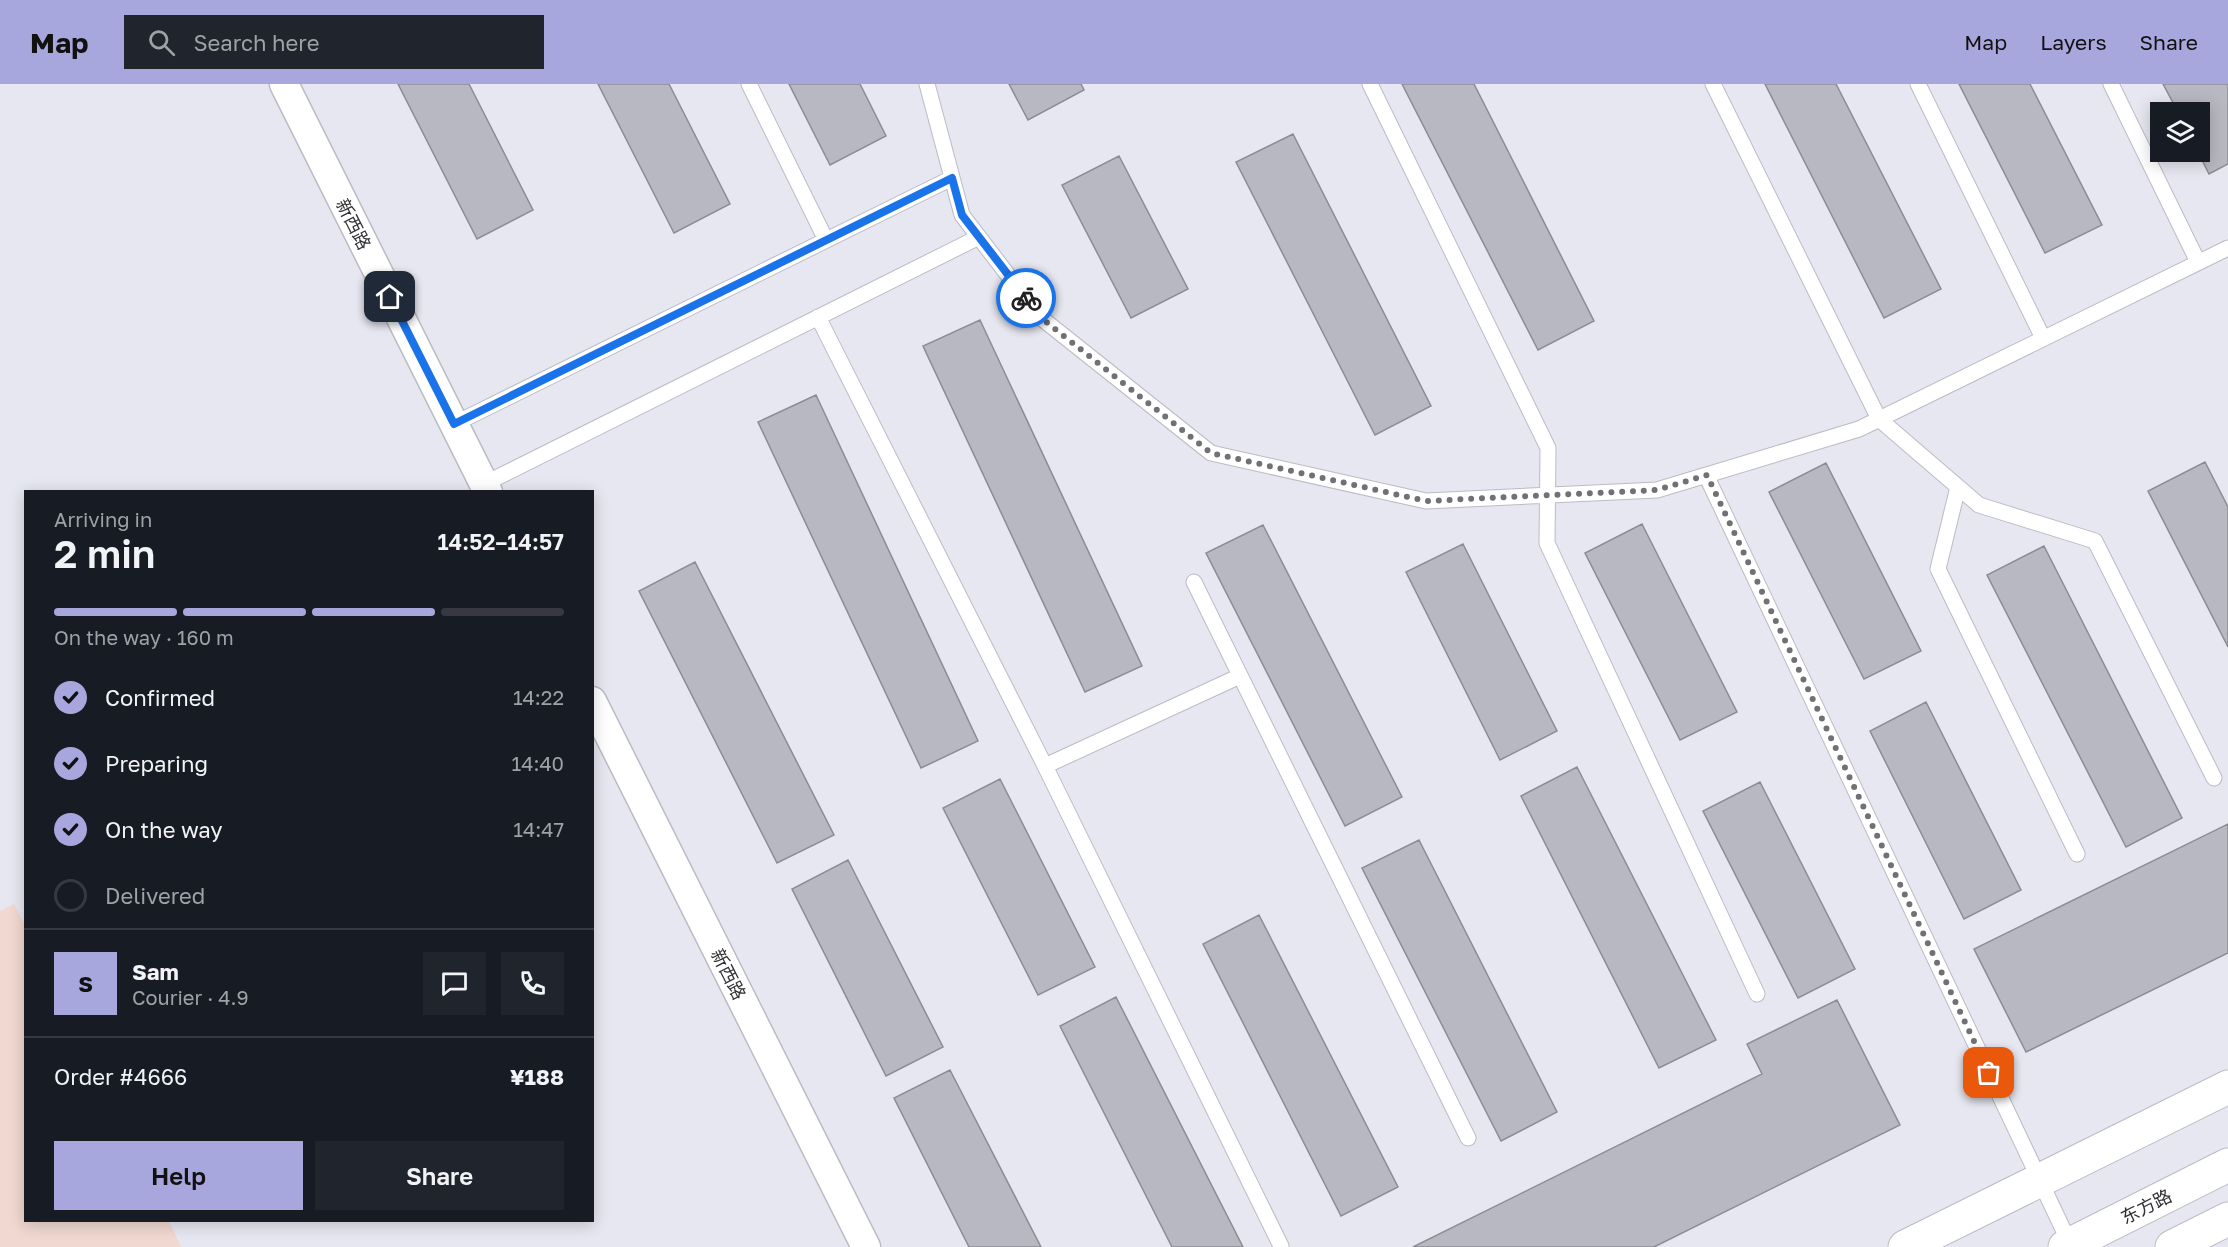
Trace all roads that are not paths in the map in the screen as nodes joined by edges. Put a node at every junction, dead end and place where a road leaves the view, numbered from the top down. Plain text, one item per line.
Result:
1 (284, 84) edge
2 (749, 84) edge
3 (927, 84) edge
4 (1370, 84) edge
5 (1713, 84) edge
6 (1918, 84) edge
7 (2111, 84) edge
8 (952, 178) junction
9 (979, 237) junction
10 (826, 240) junction
11 (2228, 248) edge
12 (2198, 262) junction
13 (818, 317) junction
14 (2043, 338) junction
15 (1879, 419) junction
16 (454, 424) junction
17 (1707, 475) junction
18 (1958, 487) junction
19 (486, 488) edge
20 (1548, 496) junction
21 (1194, 582) dead end
22 (1240, 676) junction
23 (594, 705) edge
24 (1045, 766) junction
25 (2214, 778) dead end
26 (2077, 854) dead end
27 (1757, 994) dead end
28 (2228, 1087) edge
29 (1468, 1138) dead end
30 (2228, 1165) edge
31 (2040, 1180) junction
32 (2228, 1219) edge
33 (1281, 1246) edge
34 (2067, 1246) edge
35 (866, 1247) edge
36 (1905, 1247) edge
37 (2172, 1247) edge

1 - 16 street, 新西路
2 - 10 lane
3 - 8 lane
4 - 20 lane
5 - 15 lane
6 - 14 lane
7 - 12 lane
8 - 9 lane
8 - 10 lane
9 - 13 lane
9 - 20 lane
10 - 16 lane
11 - 12 lane
12 - 14 lane
13 - 19 lane
13 - 24 lane
14 - 15 lane
15 - 17 lane
15 - 18 lane
16 - 19 street, 新西路
17 - 20 lane
17 - 31 lane
18 - 25 lane
18 - 26 lane
20 - 27 lane
21 - 22 lane
22 - 24 lane
22 - 29 lane
23 - 35 street, 新西路
24 - 33 lane
28 - 31 main road
30 - 34 main road, 东方路
31 - 34 lane
31 - 36 main road
32 - 37 main road

